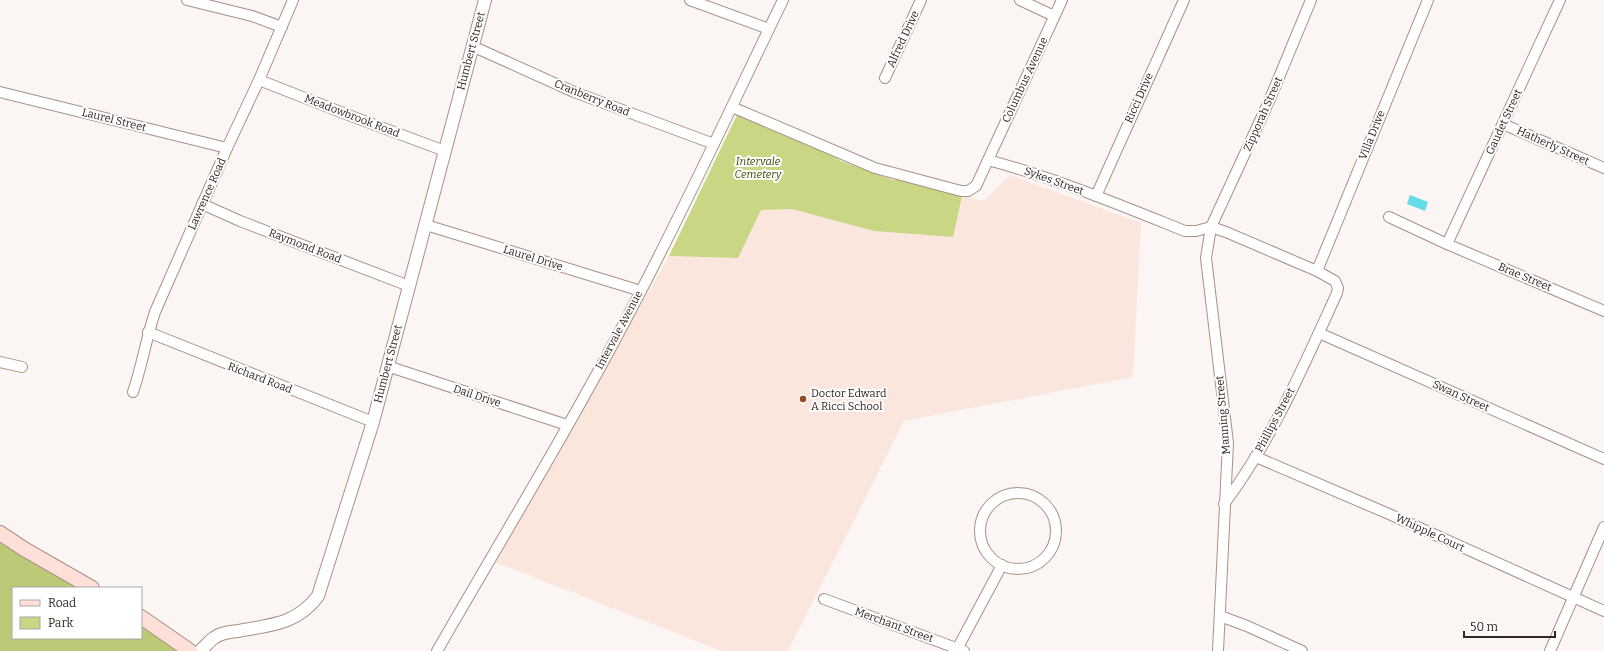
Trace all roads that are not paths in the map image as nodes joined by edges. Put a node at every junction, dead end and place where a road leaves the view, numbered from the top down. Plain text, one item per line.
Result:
1 (187, 0) edge
2 (292, 0) edge
3 (485, 0) edge
4 (690, 0) edge
5 (783, 0) edge
6 (922, 0) edge
7 (1020, 0) edge
8 (1062, 0) edge
9 (1184, 0) edge
10 (1311, 0) edge
11 (1428, 0) edge
12 (1560, 0) edge
13 (715, 4) edge
14 (1054, 16) junction
15 (282, 27) junction
16 (769, 29) junction
17 (472, 46) junction
18 (885, 78) dead end
19 (259, 80) junction
20 (0, 92) edge
21 (732, 107) junction
22 (1503, 124) junction
23 (714, 144) junction
24 (227, 148) junction
25 (445, 151) junction
26 (988, 160) junction
27 (1604, 168) edge
28 (1096, 196) junction
29 (202, 204) junction
30 (1389, 217) dead end
31 (426, 225) junction
32 (1211, 227) junction
33 (1447, 244) junction
34 (1317, 271) junction
35 (409, 286) junction
36 (641, 291) junction
37 (1604, 311) edge
38 (148, 332) junction
39 (1319, 333) junction
40 (0, 362) edge
41 (388, 366) junction
42 (22, 367) dead end
43 (133, 392) dead end
44 (373, 422) junction
45 (567, 425) junction
46 (1256, 457) junction
47 (1604, 459) edge
48 (1224, 504) junction
49 (1604, 527) edge
50 (0, 533) edge
51 (1002, 565) junction
52 (90, 587) edge
53 (1574, 597) junction
54 (824, 599) dead end
55 (1604, 611) edge
56 (1220, 616) junction
57 (142, 618) edge
58 (959, 650) edge
59 (190, 651) edge
60 (200, 651) edge
61 (437, 651) edge
62 (1218, 651) edge
63 (1302, 651) edge
64 (1550, 651) edge

1 - 15 street
2 - 15 street, Lawrence Road
3 - 17 street, Humbert Street
4 - 13 street
5 - 16 street, Intervale Avenue
6 - 18 street, Alfred Drive
7 - 14 street
8 - 14 street, Columbus Avenue
9 - 28 street, Ricci Drive
10 - 32 street, Zipporah Street
11 - 34 street, Villa Drive
12 - 22 street, Gaudet Street
13 - 16 street
14 - 26 street, Columbus Avenue
15 - 19 street, Lawrence Road
16 - 21 street, Intervale Avenue
17 - 23 street, Cranberry Road
17 - 25 street, Humbert Street
19 - 24 street, Lawrence Road
19 - 25 street, Meadowbrook Road
20 - 24 street, Laurel Street
21 - 23 street, Intervale Avenue
21 - 26 street
22 - 27 street, Hatherly Street
22 - 33 street, Gaudet Street
23 - 36 street, Intervale Avenue
24 - 29 street, Lawrence Road
25 - 31 street, Humbert Street
26 - 28 street, Sykes Street
28 - 32 street, Sykes Street
29 - 35 street, Raymond Road
29 - 38 street, Lawrence Road
30 - 33 street, Brae Street
31 - 35 street, Humbert Street
31 - 36 street, Laurel Drive
32 - 34 street
32 - 48 street, Manning Street
33 - 37 street, Brae Street
34 - 39 street
35 - 41 street, Humbert Street
36 - 45 street, Intervale Avenue
38 - 43 street, Lawrence Road
38 - 44 street, Richard Road
39 - 46 street, Phillips Street
39 - 47 street, Swan Street
40 - 42 street
41 - 44 street, Humbert Street
41 - 45 street, Dail Drive
44 - 60 street, Humbert Street
45 - 61 street, Intervale Avenue
46 - 48 street, Phillips Street
46 - 53 street, Whipple Court
48 - 56 street, Manning Street
49 - 53 street
50 - 52 main road
51 - 51 street
51 - 58 street
53 - 55 street, Whipple Court
53 - 64 street
54 - 58 street, Merchant Street
56 - 62 street, Manning Street
56 - 63 street
57 - 59 main road

